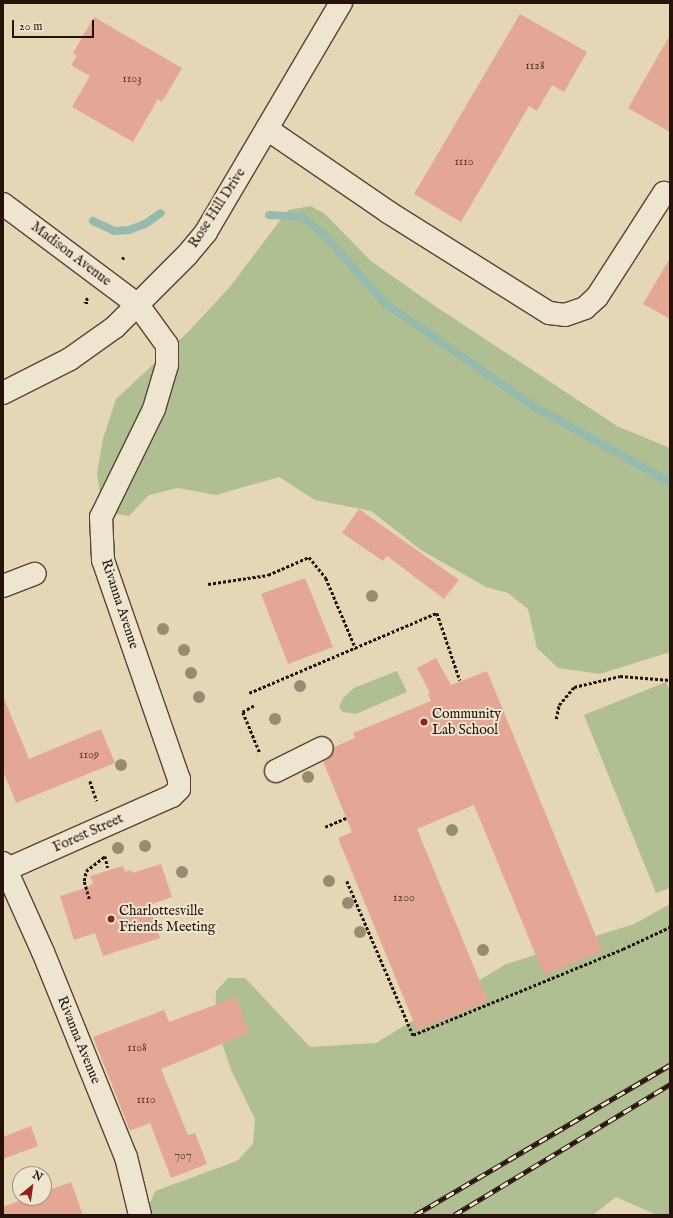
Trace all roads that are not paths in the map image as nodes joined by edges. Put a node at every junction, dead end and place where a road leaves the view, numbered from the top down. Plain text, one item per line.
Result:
1 (332, 6) edge
2 (267, 129) junction
3 (664, 193) dead end
4 (3, 204) edge
5 (138, 305) junction
6 (3, 393) edge
7 (35, 574) dead end
8 (3, 586) edge
9 (322, 748) dead end
10 (276, 771) dead end
11 (172, 796) joint
12 (4, 868) edge
13 (140, 1215) edge

1 - 2 street, Rose Hill Drive
2 - 3 street
2 - 5 street, Rose Hill Drive
4 - 5 street, Madison Avenue
5 - 6 street, Rose Hill Drive
5 - 11 street, Rivanna Avenue
7 - 8 street
9 - 10 street
11 - 12 street, Forest Street
12 - 13 street, Rivanna Avenue

